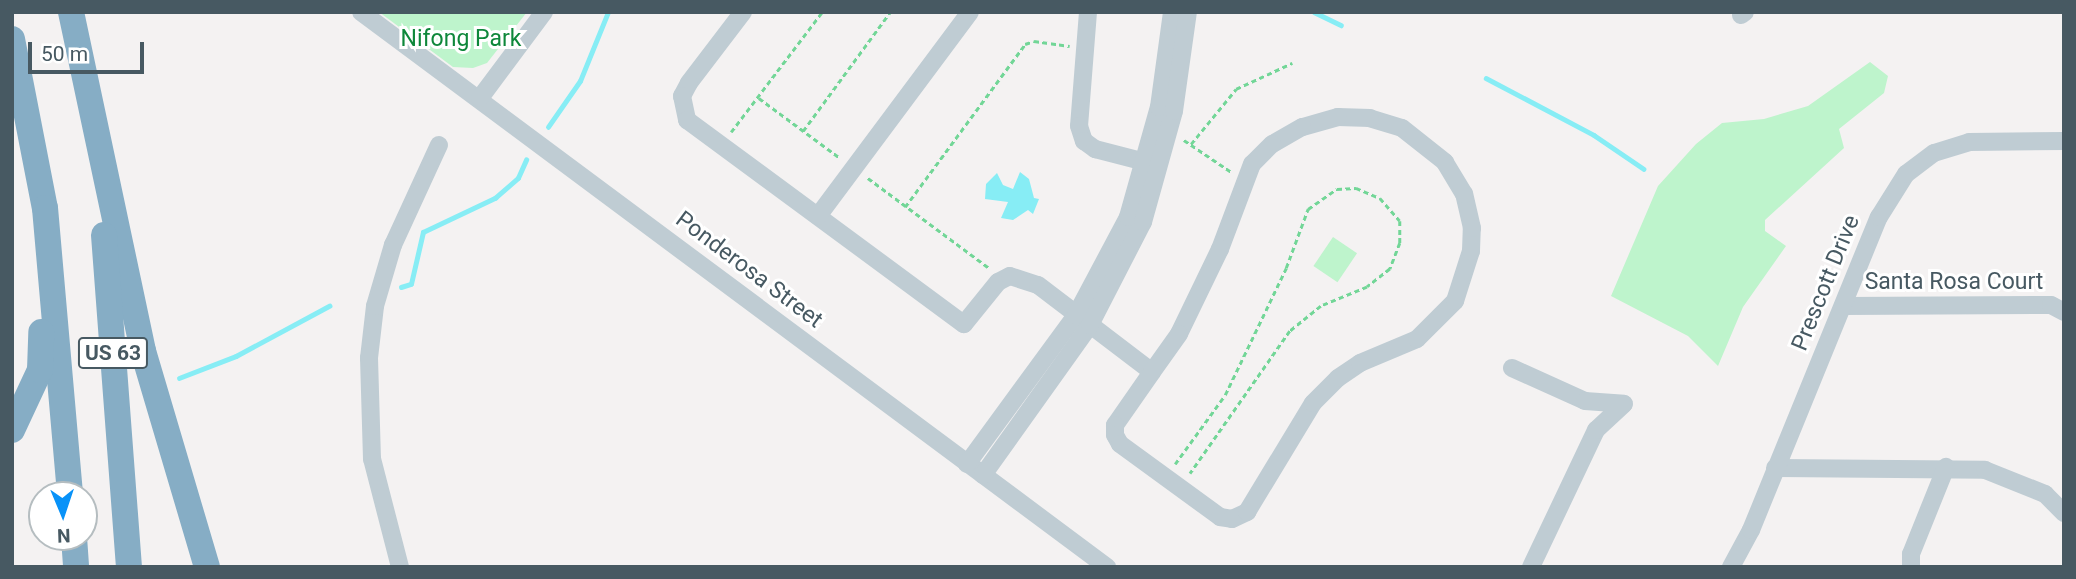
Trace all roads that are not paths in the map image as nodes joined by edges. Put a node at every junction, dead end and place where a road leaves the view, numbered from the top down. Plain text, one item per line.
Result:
1 (71, 12) edge
2 (361, 12) edge
3 (544, 12) edge
4 (743, 12) edge
5 (970, 12) edge
6 (1088, 12) edge
7 (1172, 12) edge
8 (1188, 12) edge
9 (12, 39) edge
10 (480, 98) junction
11 (97, 139) junction
12 (2064, 141) edge
13 (439, 145) dead end
14 (1153, 164) junction
15 (45, 208) junction
16 (818, 216) junction
17 (1843, 306) junction
18 (2064, 312) edge
19 (1083, 320) junction
20 (1511, 368) dead end
21 (1152, 372) junction
22 (1029, 396) junction
23 (12, 430) edge
24 (967, 464) junction
25 (1946, 467) junction
26 (1775, 468) junction
27 (983, 475) junction
28 (69, 481) edge
29 (2064, 513) edge
30 (129, 567) edge
31 (208, 567) edge
32 (400, 567) edge
33 (1107, 567) edge
34 (1531, 567) edge
35 (1731, 567) edge
36 (1912, 567) edge

1 - 11 highway, US 63
2 - 10 street, Ponderosa Street
3 - 10 street
4 - 16 street
5 - 16 street
6 - 14 street
7 - 14 street
8 - 14 street
9 - 15 highway, US 63
10 - 24 street, Ponderosa Street
11 - 30 highway, US 63
11 - 31 highway
12 - 17 street, Prescott Drive
13 - 32 street
14 - 19 street
15 - 23 highway
15 - 28 highway, US 63
16 - 19 street
17 - 18 street, Santa Rosa Court
17 - 26 street, Prescott Drive
19 - 21 street
19 - 22 street
20 - 34 street
21 - 21 street
22 - 24 street
22 - 27 street
24 - 27 street, Ponderosa Street
25 - 26 street
25 - 29 street
25 - 36 street
26 - 35 street, Prescott Drive
27 - 33 street, Ponderosa Street

